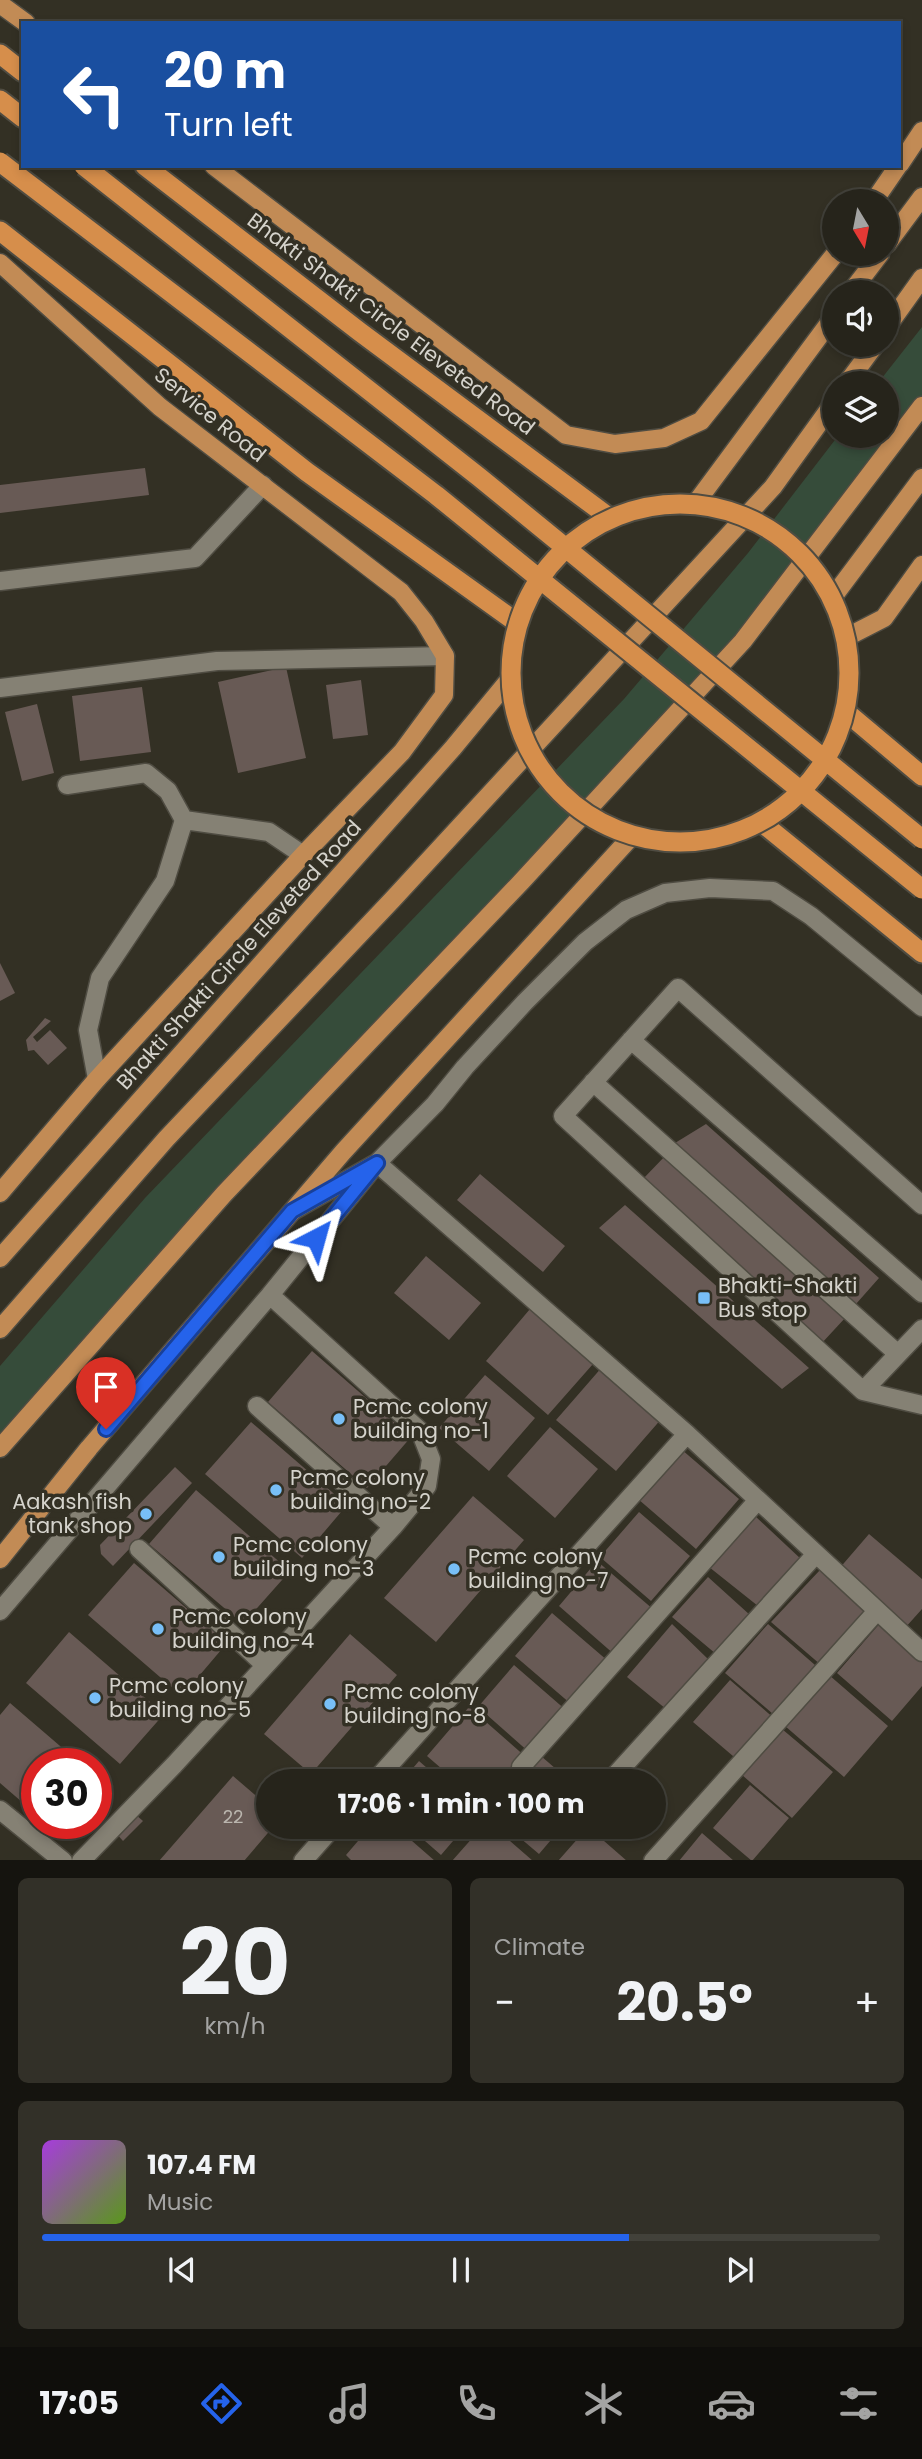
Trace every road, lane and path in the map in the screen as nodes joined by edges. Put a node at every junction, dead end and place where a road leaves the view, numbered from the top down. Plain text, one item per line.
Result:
1 (7, 4) edge
2 (24, 21) edge
3 (0, 54) edge
4 (21, 70) edge
5 (0, 100) edge
6 (21, 116) edge
7 (922, 131) edge
8 (0, 162) edge
9 (901, 162) edge
10 (87, 168) edge
11 (148, 168) edge
12 (217, 168) edge
13 (897, 168) edge
14 (882, 189) edge
15 (922, 197) edge
16 (900, 227) edge
17 (0, 231) edge
18 (1, 265) edge
19 (825, 266) edge
20 (871, 266) edge
21 (922, 278) edge
22 (860, 280) edge
23 (899, 310) edge
24 (822, 332) edge
25 (922, 406) edge
26 (822, 419) edge
27 (922, 478) edge
28 (262, 485) junction
29 (695, 503) junction
30 (610, 517) junction
31 (922, 565) edge
32 (0, 582) edge
33 (833, 597) junction
34 (516, 622) junction
35 (847, 637) junction
36 (445, 656) junction
37 (509, 680) junction
38 (0, 688) edge
39 (846, 712) junction
40 (922, 776) edge
41 (67, 785) dead end
42 (184, 820) junction
43 (761, 822) junction
44 (632, 836) junction
45 (922, 839) edge
46 (303, 855) junction
47 (922, 889) edge
48 (922, 953) edge
49 (922, 1007) edge
50 (631, 1040) junction
51 (97, 1079) junction
52 (593, 1083) junction
53 (377, 1163) junction
54 (0, 1193) edge
55 (922, 1205) edge
56 (292, 1211) junction
57 (0, 1258) edge
58 (922, 1293) edge
59 (270, 1295) junction
60 (0, 1329) edge
61 (922, 1329) edge
62 (898, 1354) junction
63 (863, 1391) junction
64 (922, 1405) edge
65 (257, 1406) dead end
66 (687, 1434) junction
67 (0, 1448) edge
68 (758, 1500) junction
69 (393, 1527) junction
70 (139, 1549) dead end
71 (816, 1554) junction
72 (0, 1559) edge
73 (0, 1611) edge
74 (877, 1611) junction
75 (922, 1652) edge
76 (265, 1665) junction
77 (521, 1767) dead end
78 (386, 1769) edge
79 (621, 1769) edge
80 (0, 1810) edge
81 (322, 1839) edge
82 (63, 1860) edge
83 (81, 1860) edge
84 (303, 1860) edge
85 (653, 1860) edge

1 - 2 main road
3 - 4 highway
5 - 6 highway
7 - 9 main road
8 - 47 highway, bridge
10 - 45 highway, bridge
11 - 30 highway, Bhakti Shakti Circle Eleveted Road
12 - 19 main road
13 - 14 main road
15 - 16 main road
17 - 34 highway
18 - 28 main road, Service Road
20 - 22 main road
21 - 23 main road
24 - 29 main road
25 - 67 main road
26 - 60 main road
27 - 33 main road
28 - 32 street
28 - 36 main road, Service Road
29 - 30 highway, bridge
29 - 33 highway, bridge
30 - 34 highway, bridge
31 - 35 main road
33 - 35 highway, bridge
34 - 37 highway, bridge
35 - 39 highway, bridge
36 - 38 street
36 - 46 main road
37 - 44 highway, bridge
37 - 57 main road, Bhakti Shakti Circle Eleveted Road
39 - 40 highway
39 - 43 highway, bridge
41 - 42 street
42 - 46 street
42 - 51 street
43 - 44 highway, bridge
43 - 48 highway
44 - 56 main road
46 - 51 main road
49 - 53 street
50 - 52 street
50 - 55 street
50 - 58 street
51 - 54 main road
52 - 62 street
52 - 63 street
53 - 56 street
53 - 59 street
53 - 66 street
56 - 72 main road
59 - 69 street
59 - 73 street
61 - 62 street
62 - 63 street
63 - 64 street
65 - 69 street
66 - 68 street
66 - 78 street
68 - 71 street
68 - 77 street
69 - 76 street
70 - 76 street
71 - 74 street
71 - 79 street
74 - 75 street
74 - 85 street
76 - 83 street
80 - 82 street
81 - 84 street

